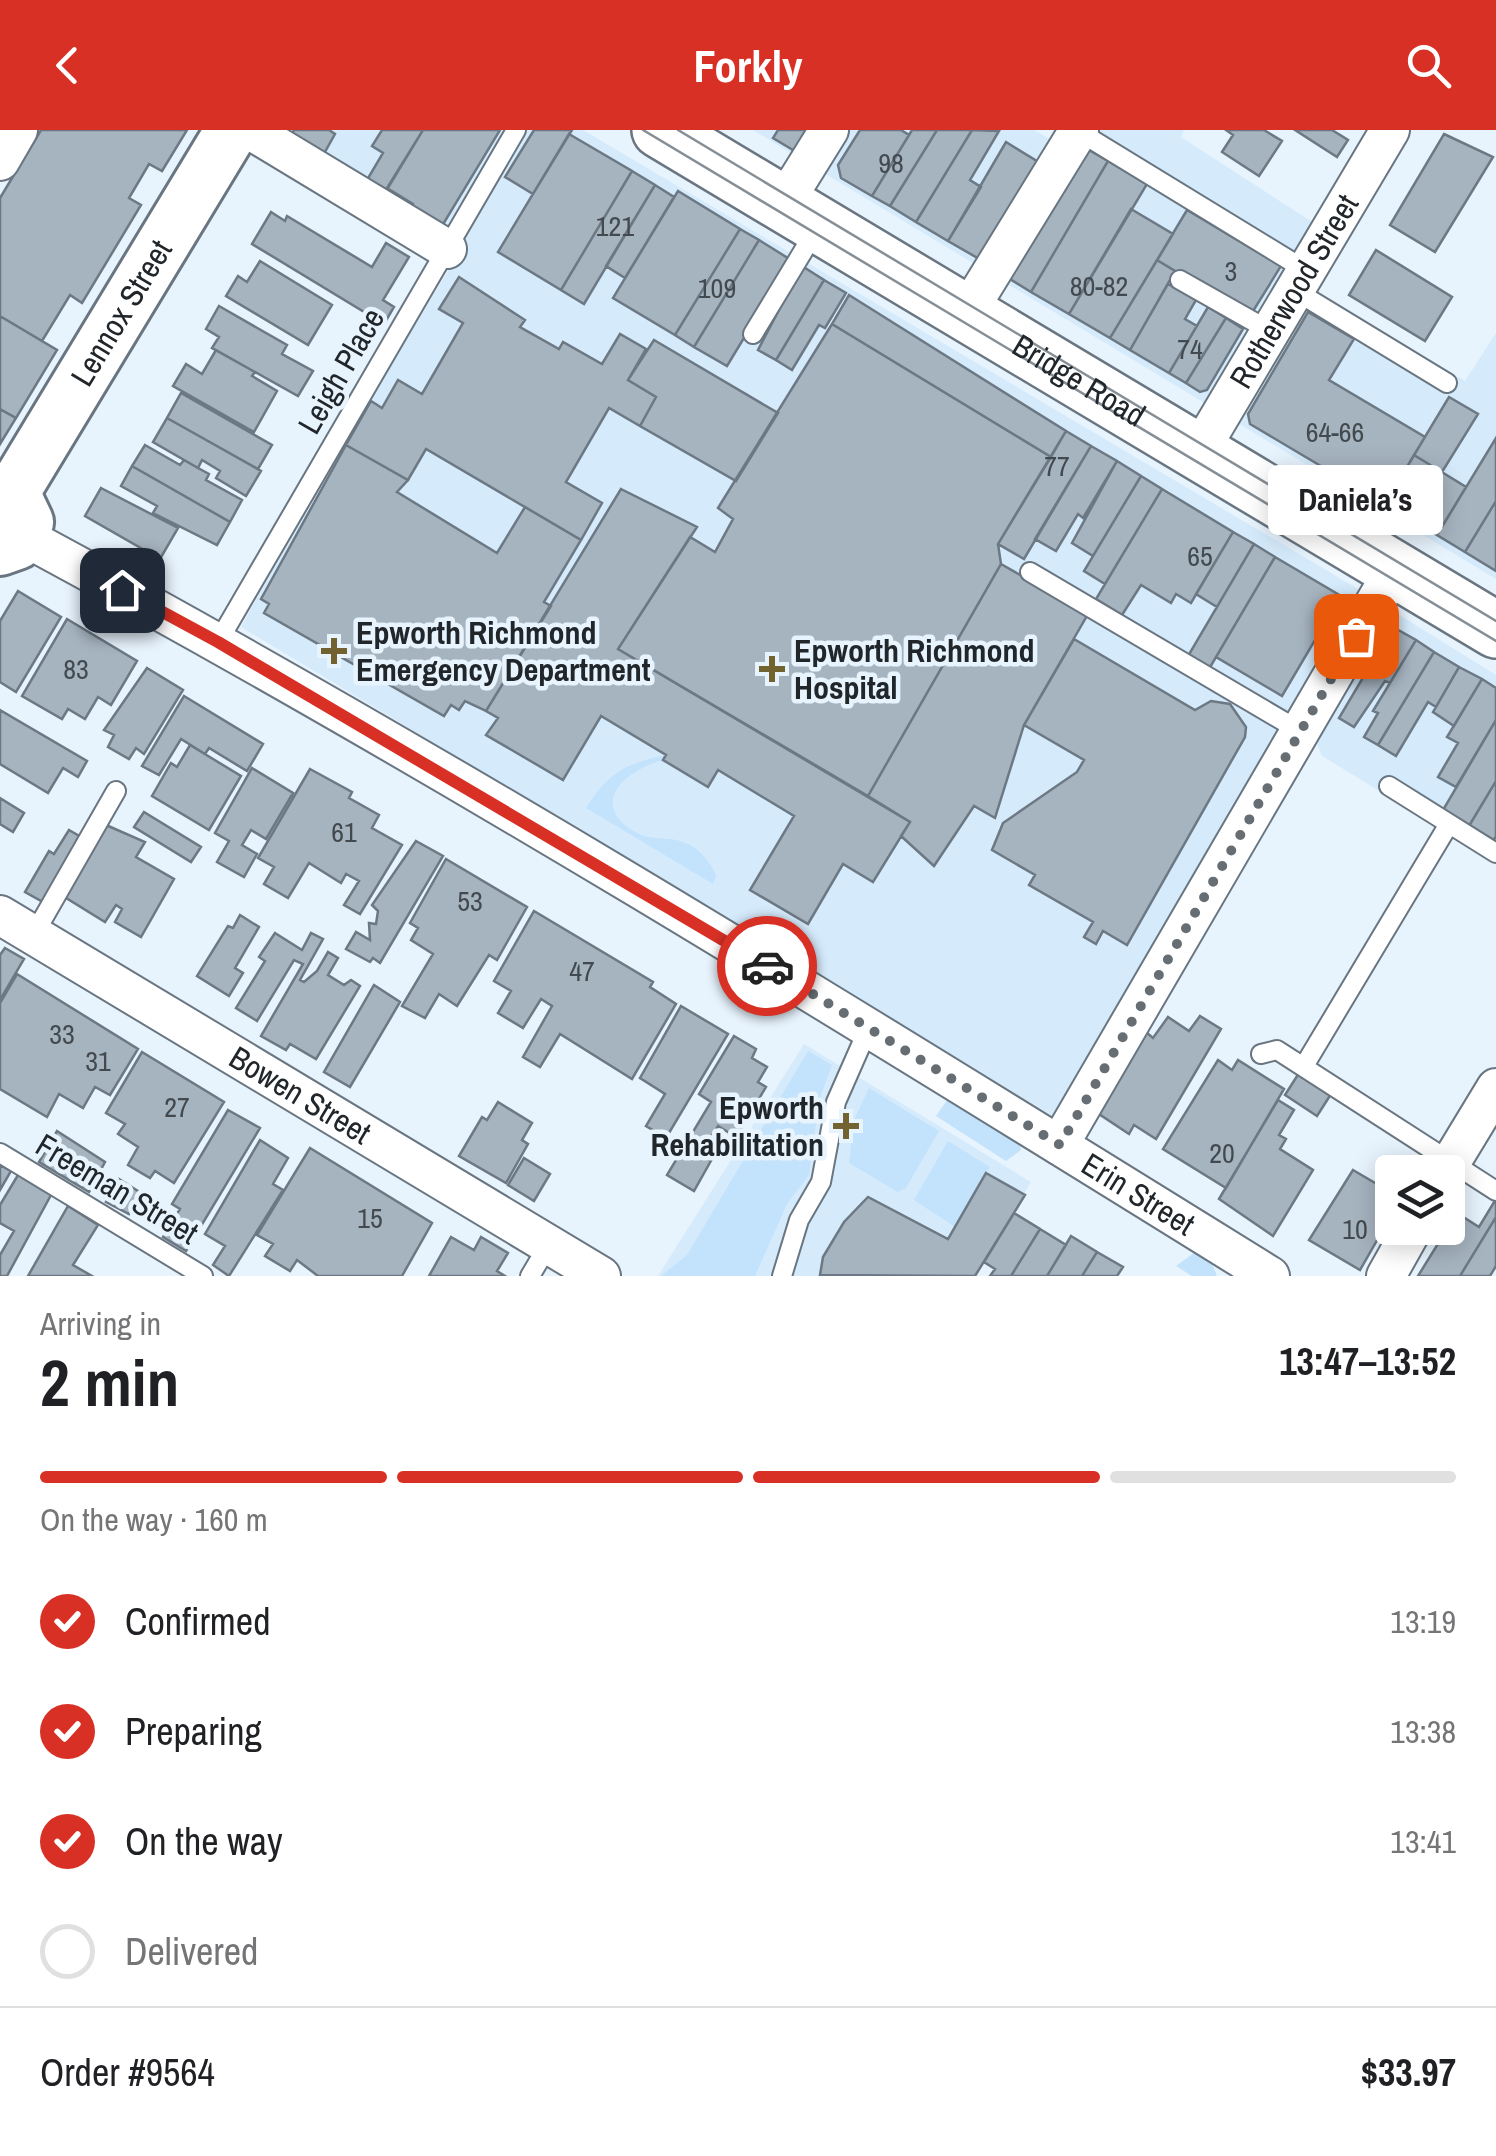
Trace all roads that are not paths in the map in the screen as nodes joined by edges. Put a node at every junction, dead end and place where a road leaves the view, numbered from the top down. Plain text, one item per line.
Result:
1 (232, 130) edge
2 (250, 130) edge
3 (516, 130) edge
4 (616, 130) edge
5 (660, 130) edge
6 (708, 130) edge
7 (829, 130) edge
8 (1078, 130) edge
9 (1390, 130) edge
10 (801, 215) junction
11 (447, 249) junction
12 (1180, 280) dead end
13 (1301, 280) junction
14 (966, 314) junction
15 (1270, 330) junction
16 (753, 334) dead end
17 (1447, 383) dead end
18 (1198, 453) junction
19 (8, 519) edge
20 (1394, 570) junction
21 (1030, 572) dead end
22 (1496, 630) edge
23 (218, 642) junction
24 (1300, 731) junction
25 (1389, 786) dead end
26 (116, 791) dead end
27 (1449, 824) junction
28 (1496, 853) edge
29 (0, 915) edge
30 (33, 936) junction
31 (869, 1027) junction
32 (1261, 1054) dead end
33 (1304, 1066) junction
34 (1496, 1088) edge
35 (1060, 1145) junction
36 (0, 1154) edge
37 (1430, 1155) edge
38 (1456, 1155) edge
39 (1465, 1176) edge
40 (1496, 1190) edge
41 (1403, 1245) edge
42 (540, 1260) edge
43 (1248, 1270) edge
44 (203, 1276) edge
45 (601, 1276) edge
46 (782, 1276) edge
47 (1386, 1276) edge

1 - 19 street, Lennox Street
2 - 11 street
3 - 11 lane, Leigh Place
4 - 10 main road
5 - 10 main road, Bridge Road
6 - 10 main road
7 - 10 street
8 - 13 lane
8 - 14 street
9 - 13 street, Rotherwood Street
10 - 14 main road, Bridge Road
10 - 16 lane
11 - 23 lane, Leigh Place
12 - 15 lane
13 - 15 street, Rotherwood Street
13 - 17 lane
14 - 18 main road, Bridge Road
15 - 18 street, Rotherwood Street
18 - 20 main road, Bridge Road
19 - 23 street, Erin Street
20 - 22 main road, Bridge Road
20 - 24 street
21 - 24 lane
23 - 31 street, Erin Street
24 - 35 street
25 - 27 lane
26 - 30 lane
27 - 28 lane
27 - 33 lane
29 - 30 street, Bowen Street
30 - 42 street, Bowen Street
31 - 35 street, Erin Street
31 - 46 lane
32 - 33 lane
33 - 37 lane
34 - 38 street
35 - 43 street, Erin Street
36 - 44 lane, Freeman Street
39 - 40 lane
41 - 47 street
42 - 45 street, Bowen Street

